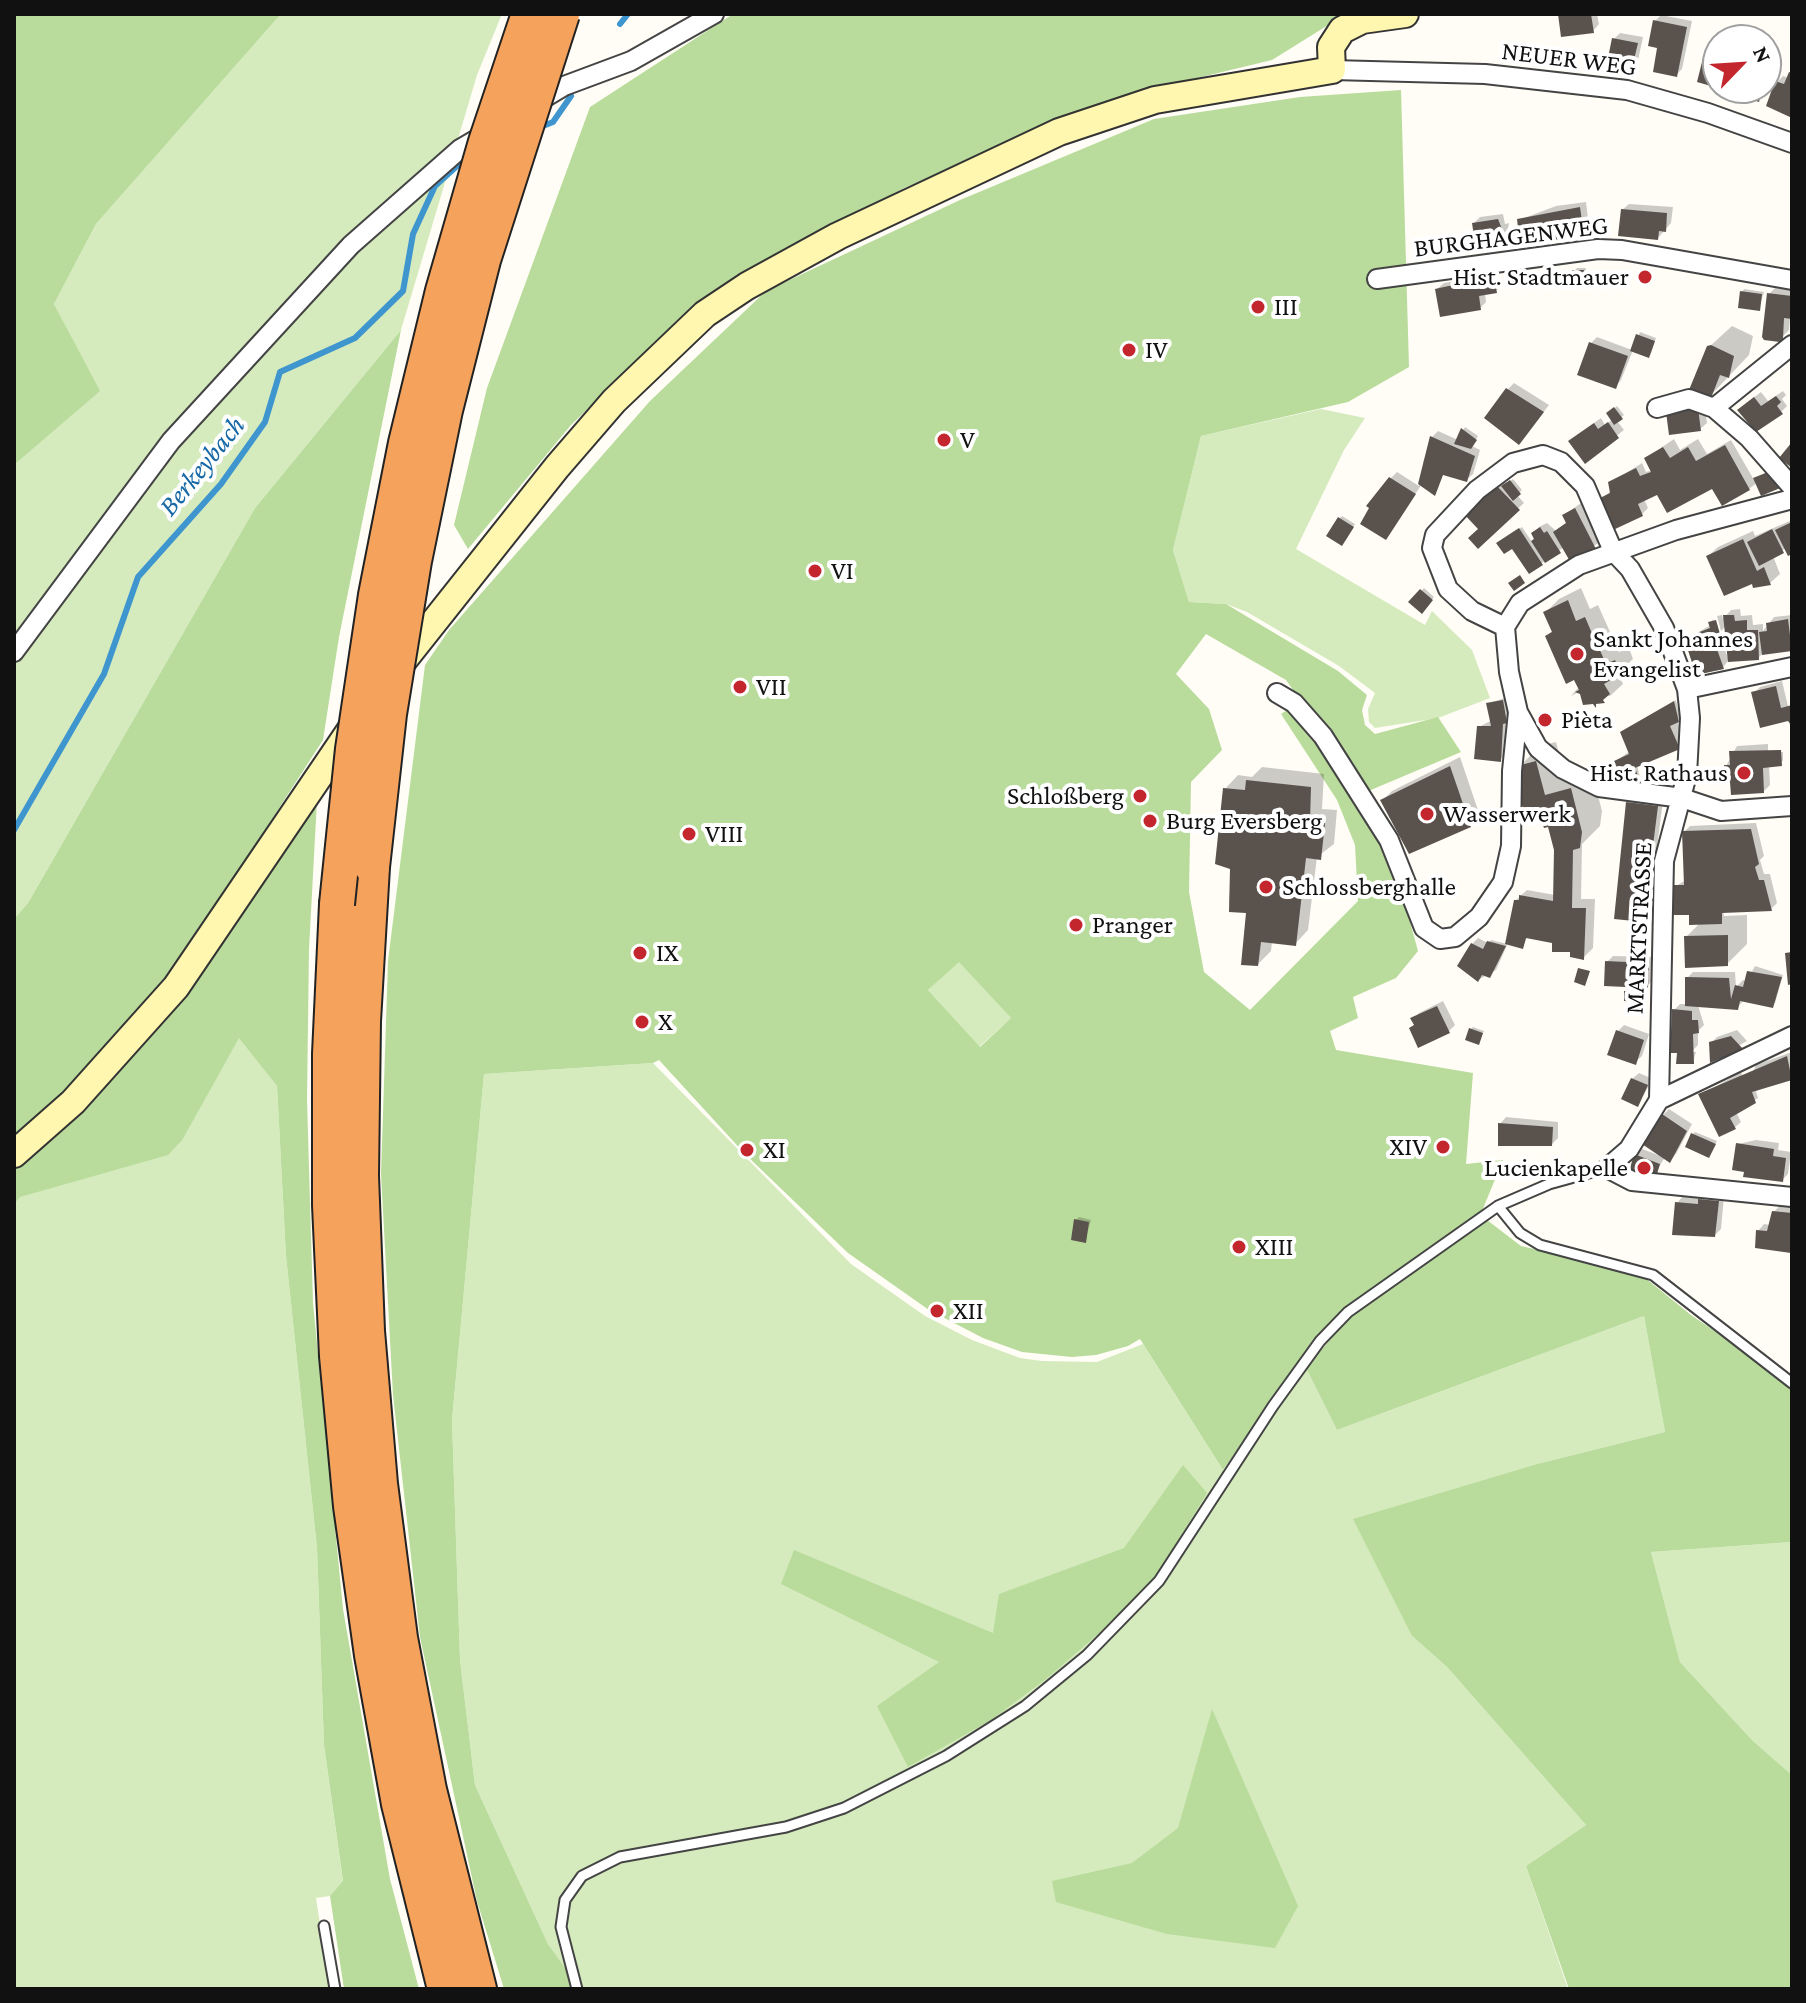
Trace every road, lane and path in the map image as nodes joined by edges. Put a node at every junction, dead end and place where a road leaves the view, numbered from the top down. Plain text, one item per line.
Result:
1 (529, 14) edge
2 (562, 14) edge
3 (714, 14) edge
4 (1405, 14) edge
5 (1332, 70) junction
6 (1792, 143) edge
7 (1377, 279) dead end
8 (1792, 280) edge
9 (1792, 345) edge
10 (1657, 408) dead end
11 (1714, 408) junction
12 (1792, 487) edge
13 (1792, 499) edge
14 (1613, 551) junction
15 (1505, 627) junction
16 (14, 652) edge
17 (1792, 667) edge
18 (1687, 689) junction
19 (1277, 693) dead end
20 (1518, 712) junction
21 (1682, 798) junction
22 (1792, 806) edge
23 (1792, 1036) edge
24 (1659, 1100) junction
25 (14, 1154) edge
26 (1607, 1168) junction
27 (1792, 1197) edge
28 (1498, 1206) junction
29 (1792, 1383) edge
30 (324, 1926) dead end
31 (335, 1989) edge
32 (445, 1989) edge
33 (479, 1989) edge
34 (577, 1989) edge

1 - 32 highway, bridge
2 - 33 highway, bridge
3 - 16 street
4 - 5 street
5 - 6 street, NEUER WEG
5 - 25 street
7 - 8 street, BURGHAGENWEG
9 - 11 street
10 - 11 street
11 - 12 street
13 - 14 street
14 - 15 street
14 - 15 street, MARKTSTRASSE
14 - 18 street, MARKTSTRASSE
15 - 20 street
17 - 18 street
18 - 21 street, MARKTSTRASSE
19 - 20 street
20 - 21 street
21 - 22 street
21 - 24 street, MARKTSTRASSE
23 - 24 street
24 - 26 street
26 - 27 street
26 - 28 lane
28 - 29 lane
28 - 34 lane
30 - 31 lane

